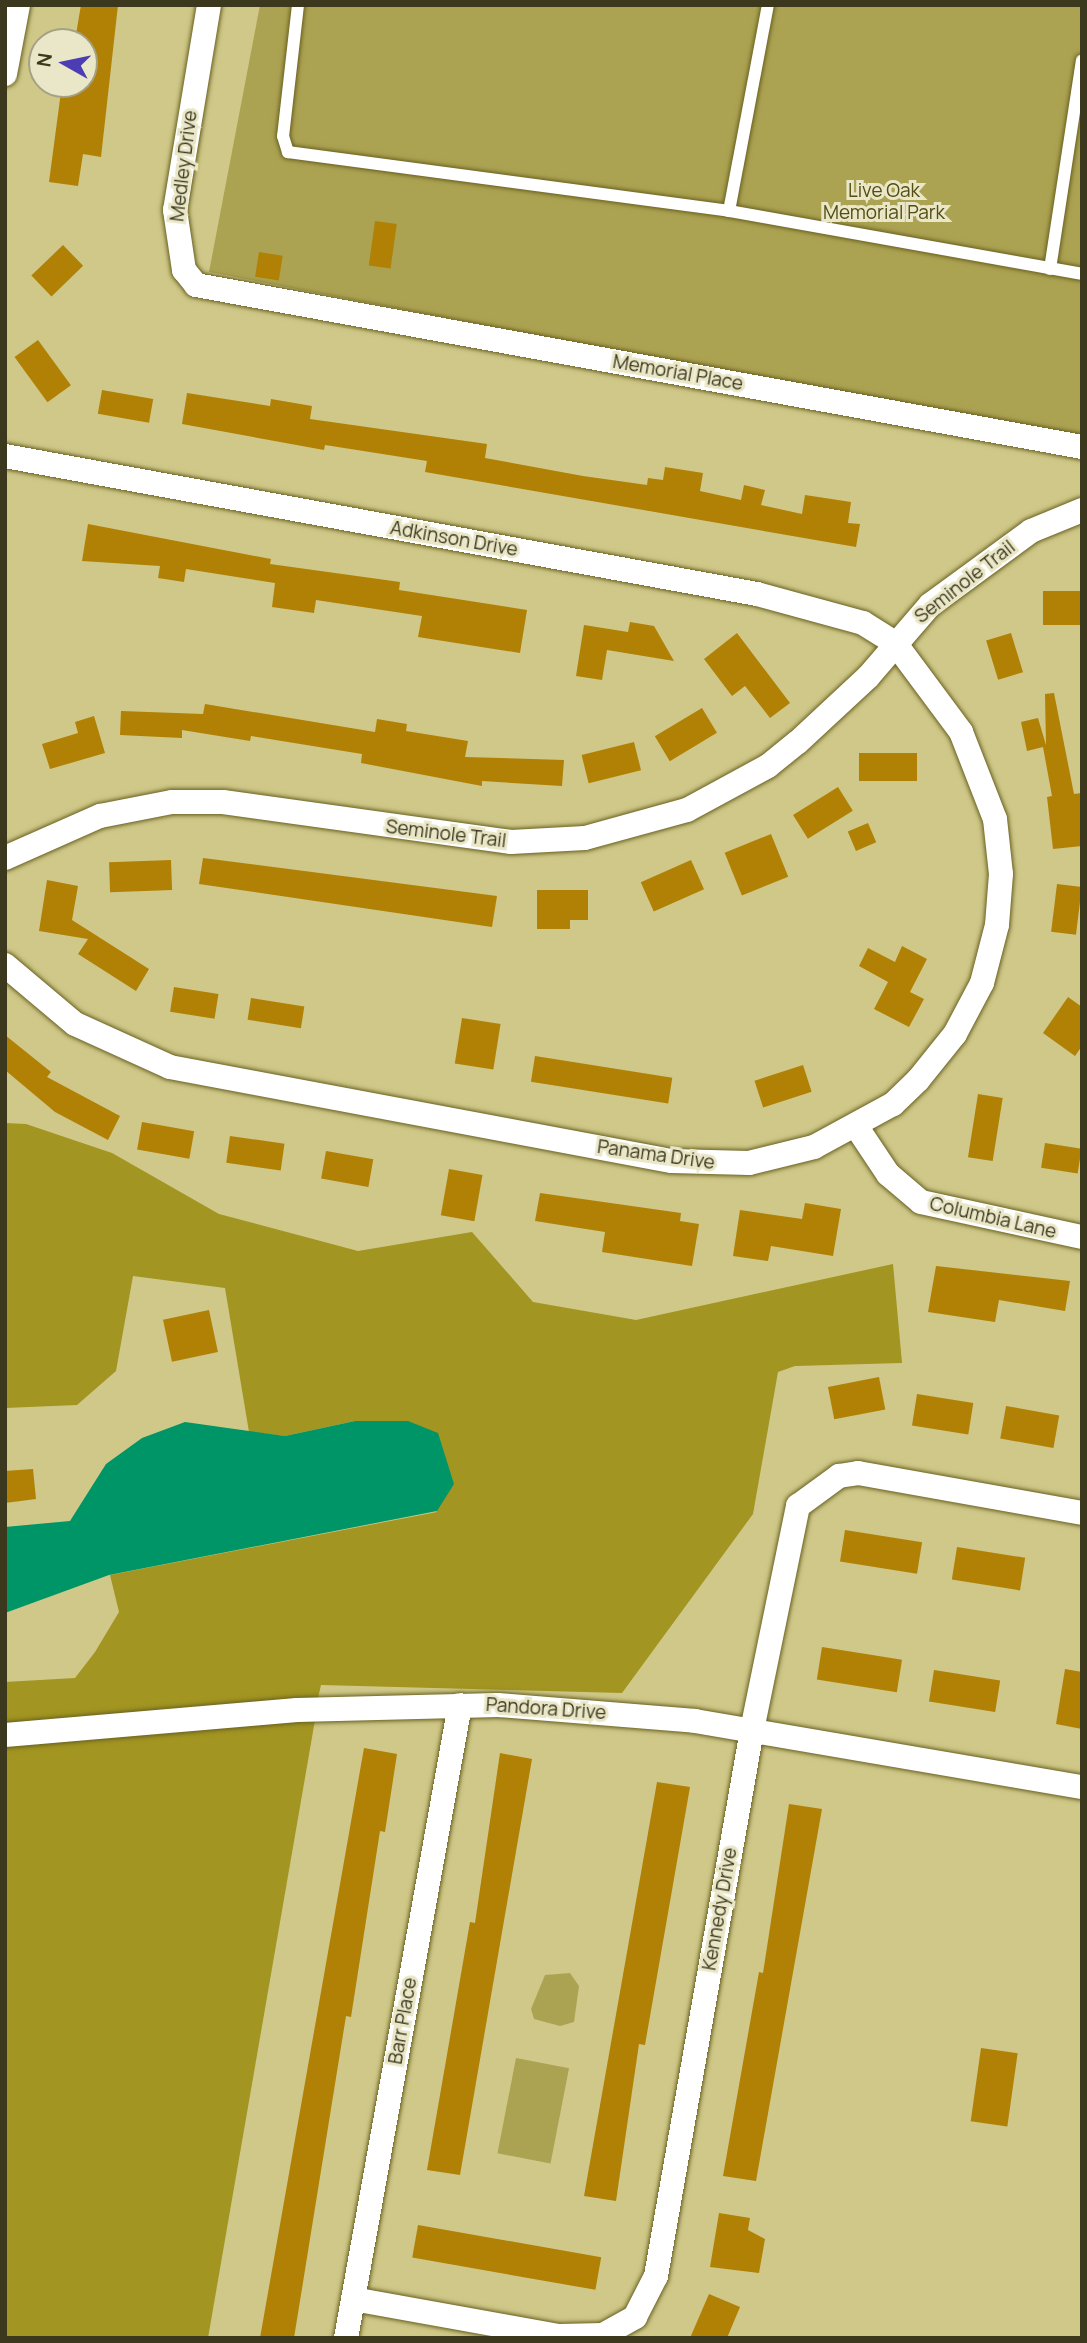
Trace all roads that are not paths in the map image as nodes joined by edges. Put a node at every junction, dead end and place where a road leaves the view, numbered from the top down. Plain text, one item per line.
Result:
1 (18, 5) edge
2 (209, 5) edge
3 (299, 5) edge
4 (768, 5) edge
5 (1082, 60) edge
6 (5, 74) edge
7 (729, 212) junction
8 (1050, 269) junction
9 (1082, 274) edge
10 (275, 300) joint
11 (1082, 447) edge
12 (5, 456) edge
13 (1082, 510) edge
14 (895, 643) junction
15 (5, 858) edge
16 (5, 965) edge
17 (856, 1126) junction
18 (1082, 1237) edge
19 (1082, 1513) edge
20 (460, 1705) junction
21 (752, 1730) junction
22 (5, 1735) edge
23 (1082, 1787) edge
24 (353, 2299) junction
25 (346, 2338) edge

1 - 6 street
2 - 10 street, Medley Drive
3 - 7 lane
4 - 7 lane
5 - 8 lane
7 - 8 lane
8 - 9 lane
10 - 11 street, Memorial Place
12 - 14 street, Adkinson Drive
13 - 14 street, Seminole Trail
14 - 15 street, Seminole Trail
14 - 17 street, Panama Drive
16 - 17 street, Panama Drive
17 - 18 street, Columbia Lane
19 - 21 street, Kennedy Drive
20 - 21 street, Pandora Drive
20 - 22 street, Pandora Drive
20 - 24 street, Barr Place
21 - 23 street, Pandora Drive
21 - 24 street, Kennedy Drive
24 - 25 street, Barr Place

